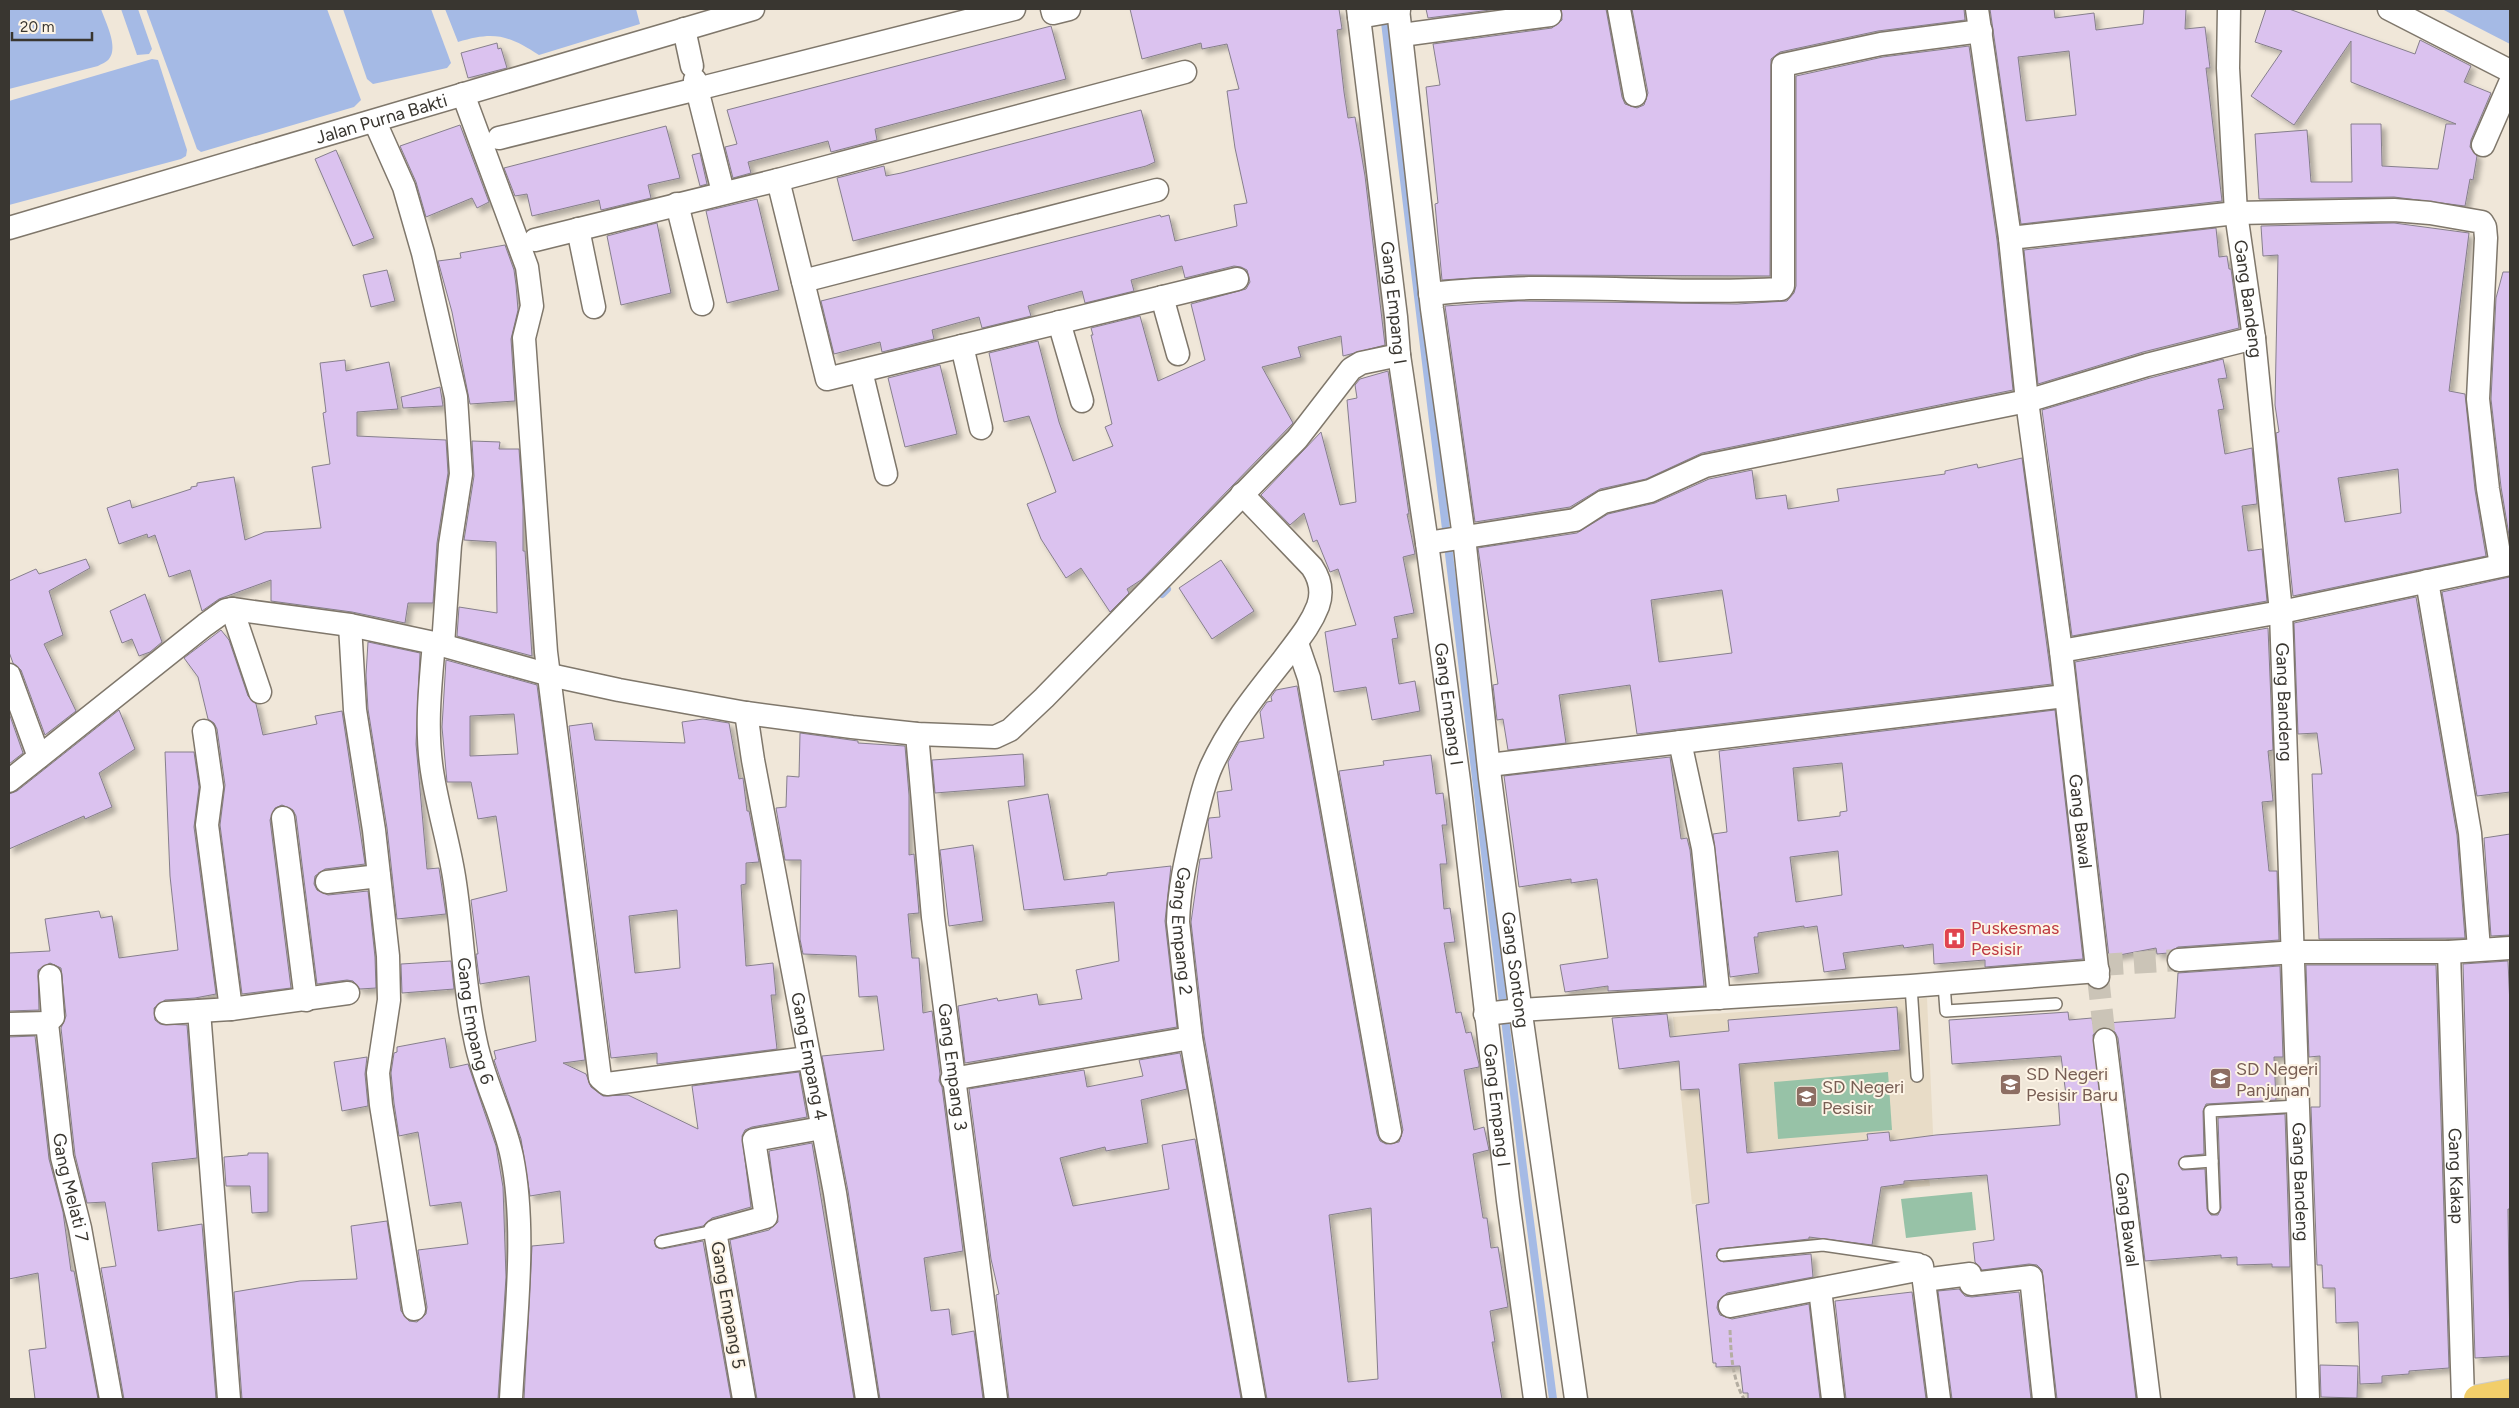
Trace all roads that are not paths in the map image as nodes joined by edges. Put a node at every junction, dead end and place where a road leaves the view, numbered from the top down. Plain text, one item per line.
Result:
1 (752, 9) edge
2 (1014, 9) edge
3 (1052, 9) edge
4 (1069, 9) edge
5 (1620, 9) edge
6 (1977, 9) edge
7 (2230, 9) edge
8 (2388, 9) edge
9 (1395, 11) edge
10 (1360, 14) edge
11 (1550, 15) dead end
12 (684, 29) junction
13 (1981, 31) junction
14 (1402, 35) junction
15 (2510, 71) edge
16 (1185, 72) dead end
17 (695, 78) junction
18 (2510, 83) edge
19 (463, 94) junction
20 (1635, 95) dead end
21 (375, 122) junction
22 (499, 138) dead end
23 (2482, 145) dead end
24 (778, 180) junction
25 (1157, 190) dead end
26 (723, 192) junction
27 (677, 204) junction
28 (2236, 213) junction
29 (9, 228) edge
30 (578, 230) junction
31 (2010, 238) junction
32 (535, 240) dead end
33 (1237, 279) dead end
34 (803, 281) junction
35 (1162, 297) junction
36 (702, 304) dead end
37 (1429, 305) junction
38 (594, 307) dead end
39 (1399, 316) junction
40 (1059, 322) junction
41 (2254, 338) junction
42 (962, 346) junction
43 (1178, 354) dead end
44 (1399, 355) junction
45 (861, 371) junction
46 (1082, 401) dead end
47 (2027, 401) junction
48 (981, 428) dead end
49 (886, 474) dead end
50 (1242, 494) junction
51 (1461, 538) junction
52 (1431, 543) junction
53 (2506, 565) edge
54 (2427, 581) junction
55 (232, 609) junction
56 (2281, 612) junction
57 (350, 625) junction
58 (1297, 643) junction
59 (438, 644) junction
60 (2060, 651) junction
61 (550, 674) junction
62 (9, 675) edge
63 (260, 692) dead end
64 (2065, 696) junction
65 (746, 713) junction
66 (204, 731) dead end
67 (917, 734) junction
68 (1680, 742) junction
69 (39, 757) junction
70 (1479, 776) junction
71 (9, 781) edge
72 (283, 818) dead end
73 (379, 876) junction
74 (327, 882) dead end
75 (2510, 948) edge
76 (2479, 950) junction
77 (2294, 952) junction
78 (2449, 952) junction
79 (2178, 960) tunnel mouth
80 (50, 976) dead end
81 (1944, 984) junction
82 (1912, 986) junction
83 (348, 993) dead end
84 (1719, 998) junction
85 (306, 1000) junction
86 (2056, 1004) dead end
87 (231, 1009) junction
88 (199, 1011) junction
89 (1503, 1012) junction
90 (166, 1013) dead end
91 (47, 1023) junction
92 (9, 1024) edge
93 (1191, 1038) junction
94 (2105, 1040) tunnel mouth
95 (808, 1058) junction
96 (1917, 1076) dead end
97 (952, 1079) junction
98 (2299, 1106) junction
99 (822, 1128) junction
100 (1390, 1132) dead end
101 (2212, 1161) junction
102 (2185, 1163) dead end
103 (2214, 1208) dead end
104 (715, 1231) junction
105 (661, 1242) dead end
106 (1724, 1255) dead end
107 (1922, 1270) junction
108 (1820, 1289) junction
109 (1730, 1306) road end
110 (414, 1309) dead end
111 (2510, 1393) edge
112 (111, 1399) edge
113 (229, 1399) edge
114 (511, 1399) edge
115 (744, 1399) edge
116 (867, 1399) edge
117 (996, 1399) edge
118 (1254, 1399) edge
119 (1535, 1399) edge
120 (1576, 1399) edge
121 (1832, 1399) edge
122 (1939, 1399) edge
123 (2044, 1399) edge
124 (2149, 1399) edge
125 (2308, 1399) edge
126 (2463, 1399) edge
127 (2478, 1399) edge

1 - 12 street, Jalan Purna Bakti
2 - 17 street
3 - 4 street
5 - 20 street
6 - 13 street, Gang Bawal
7 - 28 street, Gang Bandeng
8 - 15 street
9 - 10 street
9 - 14 street, Gang Sontong
10 - 39 street, Gang Empang I
11 - 14 street
12 - 17 street
12 - 19 street, Jalan Purna Bakti
13 - 31 street, Gang Bawal
13 - 37 street
14 - 37 street, Gang Sontong
16 - 24 street
17 - 22 street
17 - 26 street
18 - 23 street
19 - 21 street, Jalan Purna Bakti
19 - 61 street
21 - 29 street, Jalan Purna Bakti
21 - 59 street, Gang Empang 6
24 - 26 street
24 - 34 street
25 - 34 street
26 - 27 street
27 - 30 street
27 - 36 street
28 - 31 street
28 - 41 street, Gang Bandeng
28 - 53 street
30 - 32 street
30 - 38 street
31 - 47 street, Gang Bawal
33 - 35 street
34 - 45 street
35 - 40 street
35 - 43 street
37 - 39 street
37 - 51 street, Gang Sontong
39 - 44 street, Gang Empang I
40 - 42 street
40 - 46 street
41 - 47 street
41 - 56 street, Gang Bandeng
42 - 45 street
42 - 48 street
44 - 50 street
44 - 52 street, Gang Empang I
45 - 49 street
47 - 51 street
47 - 60 street, Gang Bawal
50 - 58 street, Gang Empang 2
50 - 67 street
51 - 52 street
51 - 70 street, Gang Sontong
52 - 70 street, Gang Empang I
53 - 54 street
54 - 56 street
54 - 76 street
55 - 57 street
55 - 63 street
55 - 69 street
56 - 60 street
56 - 77 street, Gang Bandeng
57 - 59 street
57 - 73 street
58 - 93 street, Gang Empang 2
58 - 100 street
59 - 61 street
59 - 114 street, Gang Empang 6
60 - 64 street, Gang Bawal
61 - 65 street
61 - 95 street
62 - 69 street
64 - 68 street
64 - 81 street, Gang Bawal
65 - 67 street
65 - 95 street, Gang Empang 4
66 - 87 street
67 - 97 street, Gang Empang 3
68 - 70 street
68 - 84 street
69 - 71 street
70 - 89 street, Gang Empang I
70 - 89 street, Gang Sontong
72 - 85 street
73 - 74 street
73 - 110 street
75 - 76 street
76 - 78 street
77 - 78 street
77 - 79 street
77 - 98 street, Gang Bandeng
78 - 126 street, Gang Kakap
80 - 91 street, Gang Melati 7
81 - 82 street
81 - 86 lane
82 - 84 street
82 - 96 lane
83 - 85 street
84 - 89 street
85 - 87 street
87 - 88 street
88 - 90 street
88 - 113 street
89 - 119 street, Gang Empang I
89 - 120 street, Gang Sontong
91 - 92 street
91 - 112 street, Gang Melati 7
93 - 97 street
93 - 118 street, Gang Empang 2
94 - 124 street, Gang Bawal
95 - 99 street, Gang Empang 4
97 - 117 street, Gang Empang 3
98 - 101 lane
98 - 125 street, Gang Bandeng
99 - 104 street, Gang Empang 5
99 - 116 street, Gang Empang 4
101 - 102 lane
101 - 103 lane
104 - 105 lane
104 - 115 street, Gang Empang 5
106 - 107 lane
107 - 108 street
107 - 122 street
107 - 123 street
108 - 109 street
108 - 121 street
111 - 127 highway

